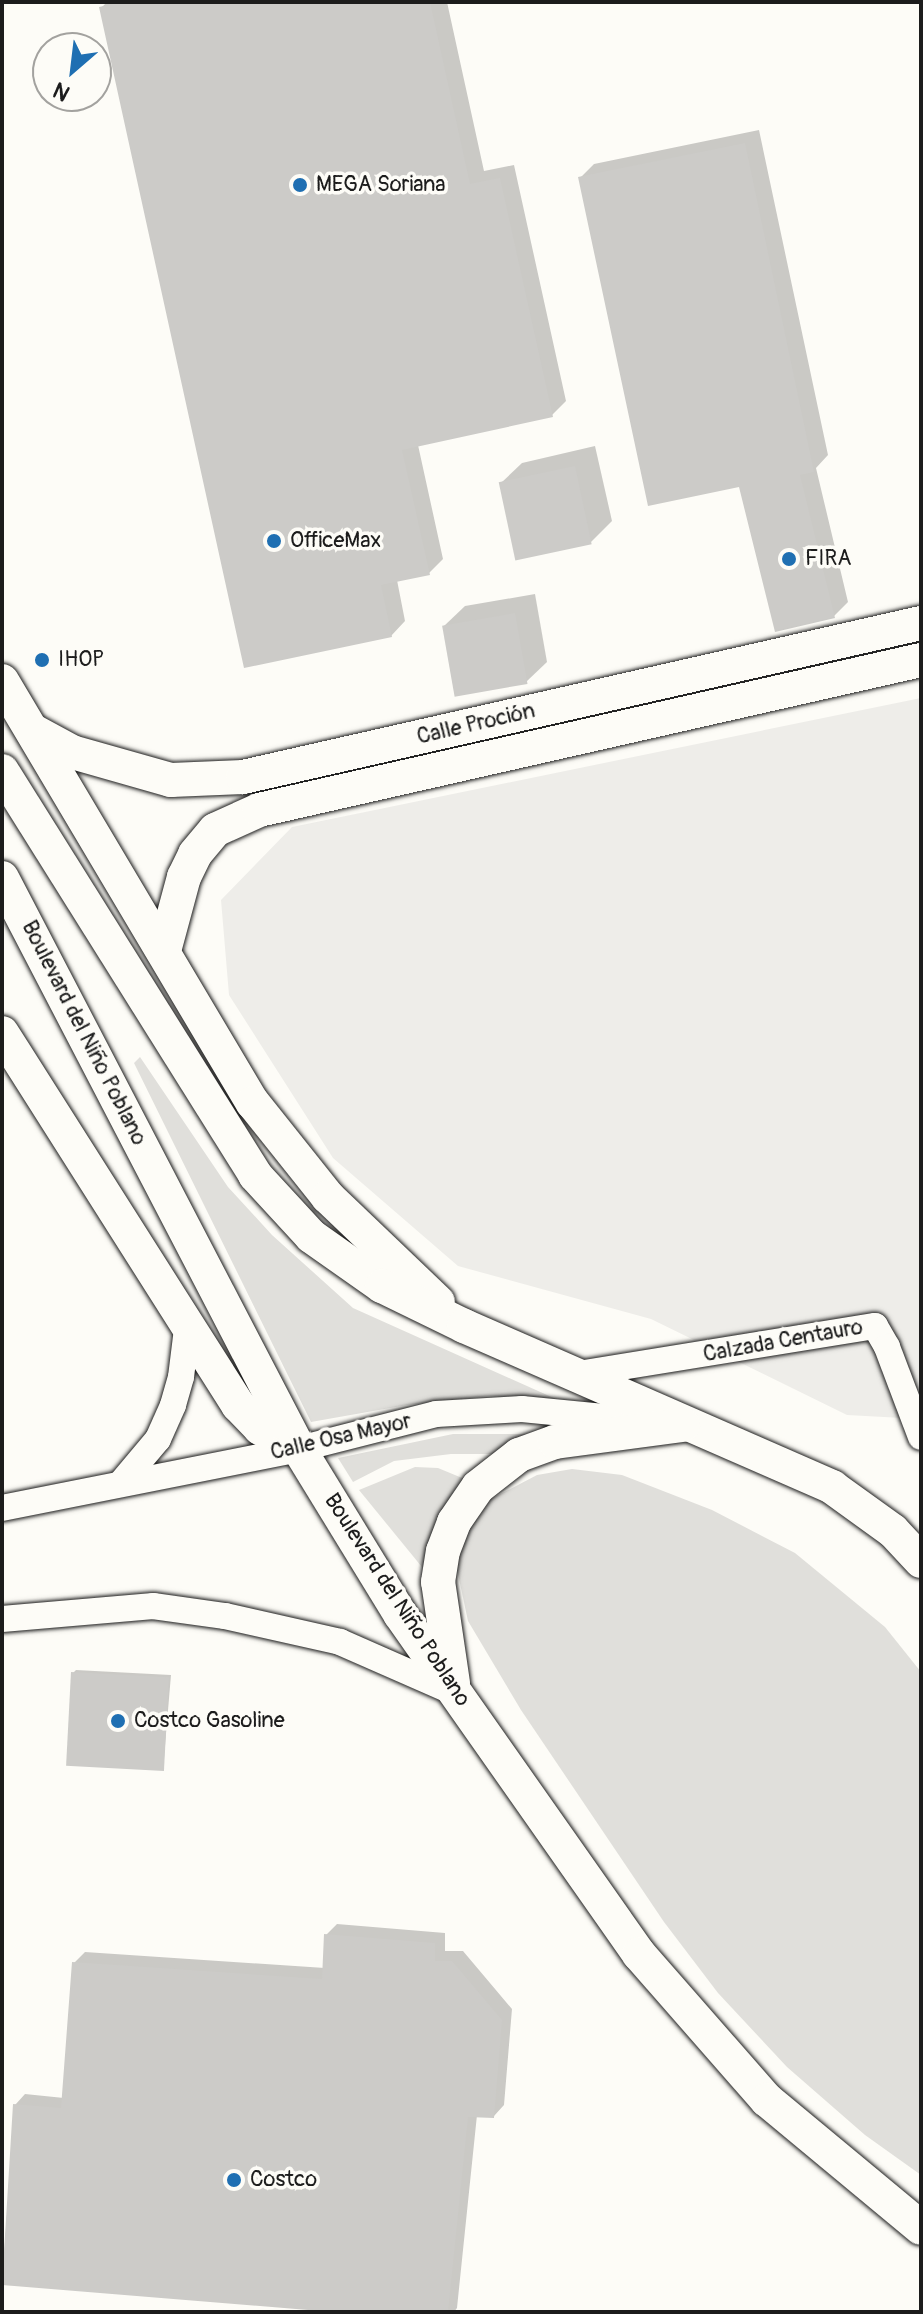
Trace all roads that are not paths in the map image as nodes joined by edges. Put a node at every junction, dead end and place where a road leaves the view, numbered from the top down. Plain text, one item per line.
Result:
1 (921, 623) edge
2 (921, 660) edge
3 (2, 681) edge
4 (35, 732) junction
5 (2, 771) edge
6 (2, 878) edge
7 (164, 951) junction
8 (2, 1033) edge
9 (464, 1326) junction
10 (187, 1329) junction
11 (572, 1375) junction
12 (684, 1424) junction
13 (921, 1437) edge
14 (299, 1449) junction
15 (121, 1483) junction
16 (2, 1508) edge
17 (921, 1561) edge
18 (2, 1619) edge
19 (454, 1692) junction
20 (921, 2228) edge

1 - 4 main road, Calle Proción
2 - 7 main road, Calle Proción
3 - 4 main road
4 - 7 main road
5 - 9 main road
6 - 14 main road, Boulevard del Niño Poblano
7 - 9 main road
8 - 10 main road
9 - 11 main road
10 - 14 main road
10 - 15 street
11 - 12 main road
11 - 13 street, Calzada Centauro
12 - 14 street, Calle Osa Mayor
12 - 17 main road
12 - 19 main road
14 - 15 street, Calle Osa Mayor
14 - 19 main road, Boulevard del Niño Poblano
15 - 16 street, Calle Osa Mayor
18 - 19 street
19 - 20 main road, Boulevard del Niño Poblano

